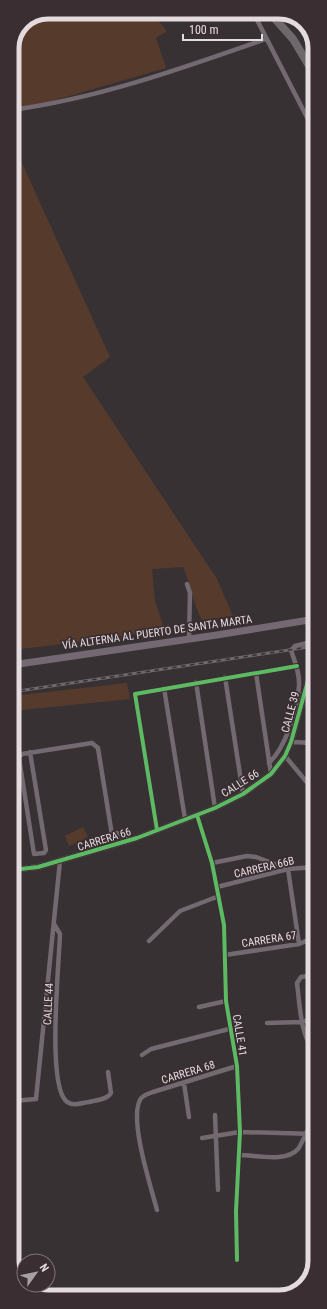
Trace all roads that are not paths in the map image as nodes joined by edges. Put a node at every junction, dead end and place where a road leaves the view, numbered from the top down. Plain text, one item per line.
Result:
1 (256, 19) edge
2 (275, 19) edge
3 (266, 39) junction
4 (308, 64) edge
5 (19, 109) edge
6 (308, 120) edge
7 (187, 584) dead end
8 (308, 618) edge
9 (305, 620) junction
10 (308, 620) edge
11 (189, 639) junction
12 (308, 643) edge
13 (19, 663) edge
14 (297, 666) junction
15 (256, 673) junction
16 (225, 677) junction
17 (308, 679) edge
18 (196, 682) junction
19 (164, 688) junction
20 (291, 742) junction
21 (308, 743) edge
22 (30, 752) junction
23 (285, 756) junction
24 (269, 764) junction
25 (271, 774) junction
26 (308, 784) edge
27 (243, 794) junction
28 (215, 808) junction
29 (197, 815) junction
30 (185, 819) junction
31 (157, 830) junction
32 (112, 835) junction
33 (131, 840) junction
34 (90, 852) junction
35 (60, 861) junction
36 (212, 863) junction
37 (308, 868) edge
38 (19, 869) edge
39 (288, 869) junction
40 (217, 887) junction
41 (219, 896) junction
42 (54, 924) junction
43 (308, 940) edge
44 (149, 941) dead end
45 (299, 944) junction
46 (225, 955) junction
47 (308, 976) edge
48 (226, 1001) junction
49 (198, 1007) dead end
50 (308, 1020) edge
51 (302, 1022) junction
52 (267, 1023) dead end
53 (229, 1029) junction
54 (308, 1043) edge
55 (142, 1055) dead end
56 (237, 1066) junction
57 (108, 1072) dead end
58 (184, 1083) junction
59 (19, 1100) edge
60 (215, 1116) dead end
61 (188, 1117) dead end
62 (308, 1127) edge
63 (240, 1132) junction
64 (304, 1134) junction
65 (308, 1134) edge
66 (217, 1136) junction
67 (202, 1138) dead end
68 (239, 1155) junction
69 (218, 1190) dead end
70 (157, 1210) dead end
71 (237, 1260) dead end

1 - 3 street
2 - 4 highway
3 - 5 street
3 - 6 street
7 - 11 street
8 - 9 main road, VÍA ALTERNA AL PUERTO DE SANTA MARTA
9 - 10 main road, VÍA ALTERNA AL PUERTO DE SANTA MARTA
9 - 11 main road, VÍA ALTERNA AL PUERTO DE SANTA MARTA
11 - 13 main road, VÍA ALTERNA AL PUERTO DE SANTA MARTA
12 - 14 street
14 - 15 street
14 - 24 street
15 - 16 street
15 - 24 street
16 - 18 street
16 - 27 street
17 - 20 street, CALLE 39
18 - 19 street
18 - 28 street
19 - 30 street
19 - 31 street
20 - 21 street
20 - 23 street, CALLE 39
22 - 22 street
22 - 32 street
23 - 25 street, CALLE 66
23 - 26 street
24 - 25 street
25 - 27 street, CALLE 66
27 - 28 street, CALLE 66
28 - 29 street, CALLE 66
29 - 30 street, CARRERA 66
29 - 36 street, CALLE 41
30 - 31 street, CARRERA 66
31 - 33 street, CARRERA 66
32 - 33 street
32 - 34 street
33 - 34 street, CARRERA 66
34 - 35 street, CARRERA 66
35 - 38 street, CARRERA 66
35 - 42 street
36 - 39 street
36 - 40 street, CALLE 41
37 - 39 street, CARRERA 66B
39 - 40 street, CARRERA 66B
39 - 45 street
40 - 41 street, CALLE 41
41 - 44 street
41 - 46 street, CALLE 41
42 - 57 street, CALLE 44
42 - 59 street
43 - 45 street, CARRERA 67
45 - 46 street, CARRERA 67
46 - 48 street, CALLE 41
47 - 51 street
48 - 49 street
48 - 53 street, CALLE 41
50 - 51 street
51 - 52 street
51 - 54 street
53 - 55 street
53 - 56 street, CALLE 41
56 - 58 street, CARRERA 68
56 - 63 street, CALLE 41
58 - 61 street
58 - 70 street, CARRERA 68
60 - 66 street
62 - 64 street
63 - 64 street
63 - 66 street
63 - 68 street, CALLE 41
64 - 65 street
64 - 68 street
66 - 67 street
66 - 69 street
68 - 71 street, CALLE 41

